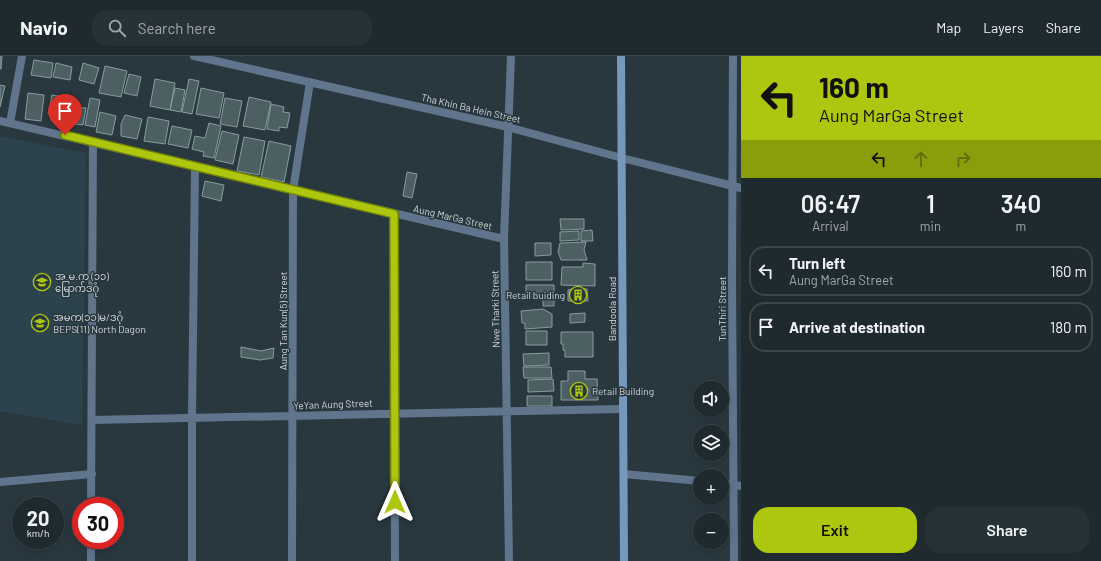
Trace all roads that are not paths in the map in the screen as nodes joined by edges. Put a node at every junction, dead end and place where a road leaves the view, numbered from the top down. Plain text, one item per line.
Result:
1 (22, 56) edge
2 (194, 56) edge
3 (511, 56) edge
4 (621, 56) edge
5 (732, 56) edge
6 (216, 58) edge
7 (732, 75) junction
8 (741, 77) edge
9 (310, 82) junction
10 (0, 121) edge
11 (10, 122) junction
12 (508, 127) junction
13 (93, 141) junction
14 (622, 158) junction
15 (196, 167) junction
16 (732, 186) junction
17 (741, 188) edge
18 (294, 190) junction
19 (394, 214) junction
20 (504, 239) junction
21 (732, 281) junction
22 (741, 284) edge
23 (737, 389) edge
24 (622, 409) junction
25 (508, 411) junction
26 (394, 412) junction
27 (293, 415) junction
28 (192, 418) junction
29 (92, 420) junction
30 (92, 474) junction
31 (624, 474) junction
32 (693, 480) edge
33 (0, 482) edge
34 (737, 485) edge
35 (91, 497) edge
36 (91, 549) edge
37 (91, 561) edge
38 (192, 561) edge
39 (292, 561) edge
40 (395, 561) edge
41 (509, 561) edge
42 (624, 561) edge
43 (734, 561) edge

1 - 11 street
2 - 6 street, Tha Khin Ba Hein Street
3 - 12 street, Nwe Tharki Street
4 - 14 street, Bandoola Road
5 - 7 street, TunThiri Street
6 - 9 street, Tha Khin Ba Hein Street
7 - 8 street
7 - 16 street, TunThiri Street
9 - 12 street, Tha Khin Ba Hein Street
9 - 18 street, Aung Tan Kun(5) Street
10 - 11 street, Aung MarGa Street
11 - 13 street, Aung MarGa Street
12 - 14 street, Tha Khin Ba Hein Street
12 - 20 street, Nwe Tharki Street
13 - 15 street, Aung MarGa Street
13 - 29 street
14 - 16 street, Tha Khin Ba Hein Street
14 - 24 street, Bandoola Road
15 - 18 street, Aung MarGa Street
15 - 28 street
16 - 17 street, Tha Khin Ba Hein Street
16 - 21 street, TunThiri Street
18 - 19 street, Aung MarGa Street
18 - 27 street, Aung Tan Kun(5) Street
19 - 20 street, Aung MarGa Street
19 - 26 street
20 - 25 street, Nwe Tharki Street
21 - 22 street
21 - 23 street, TunThiri Street
23 - 34 street, TunThiri Street
24 - 25 street, YeYan Aung Street
24 - 31 street, Bandoola Road
25 - 26 street, YeYan Aung Street
25 - 41 street, Nwe Tharki Street
26 - 27 street, YeYan Aung Street
26 - 40 street
27 - 28 street, YeYan Aung Street
27 - 39 street, Aung Tan Kun(5) Street
28 - 29 street, YeYan Aung Street
28 - 38 street
29 - 30 street
30 - 33 street
30 - 35 street
31 - 32 street
31 - 42 street, Bandoola Road
34 - 43 street, TunThiri Street
36 - 37 street

